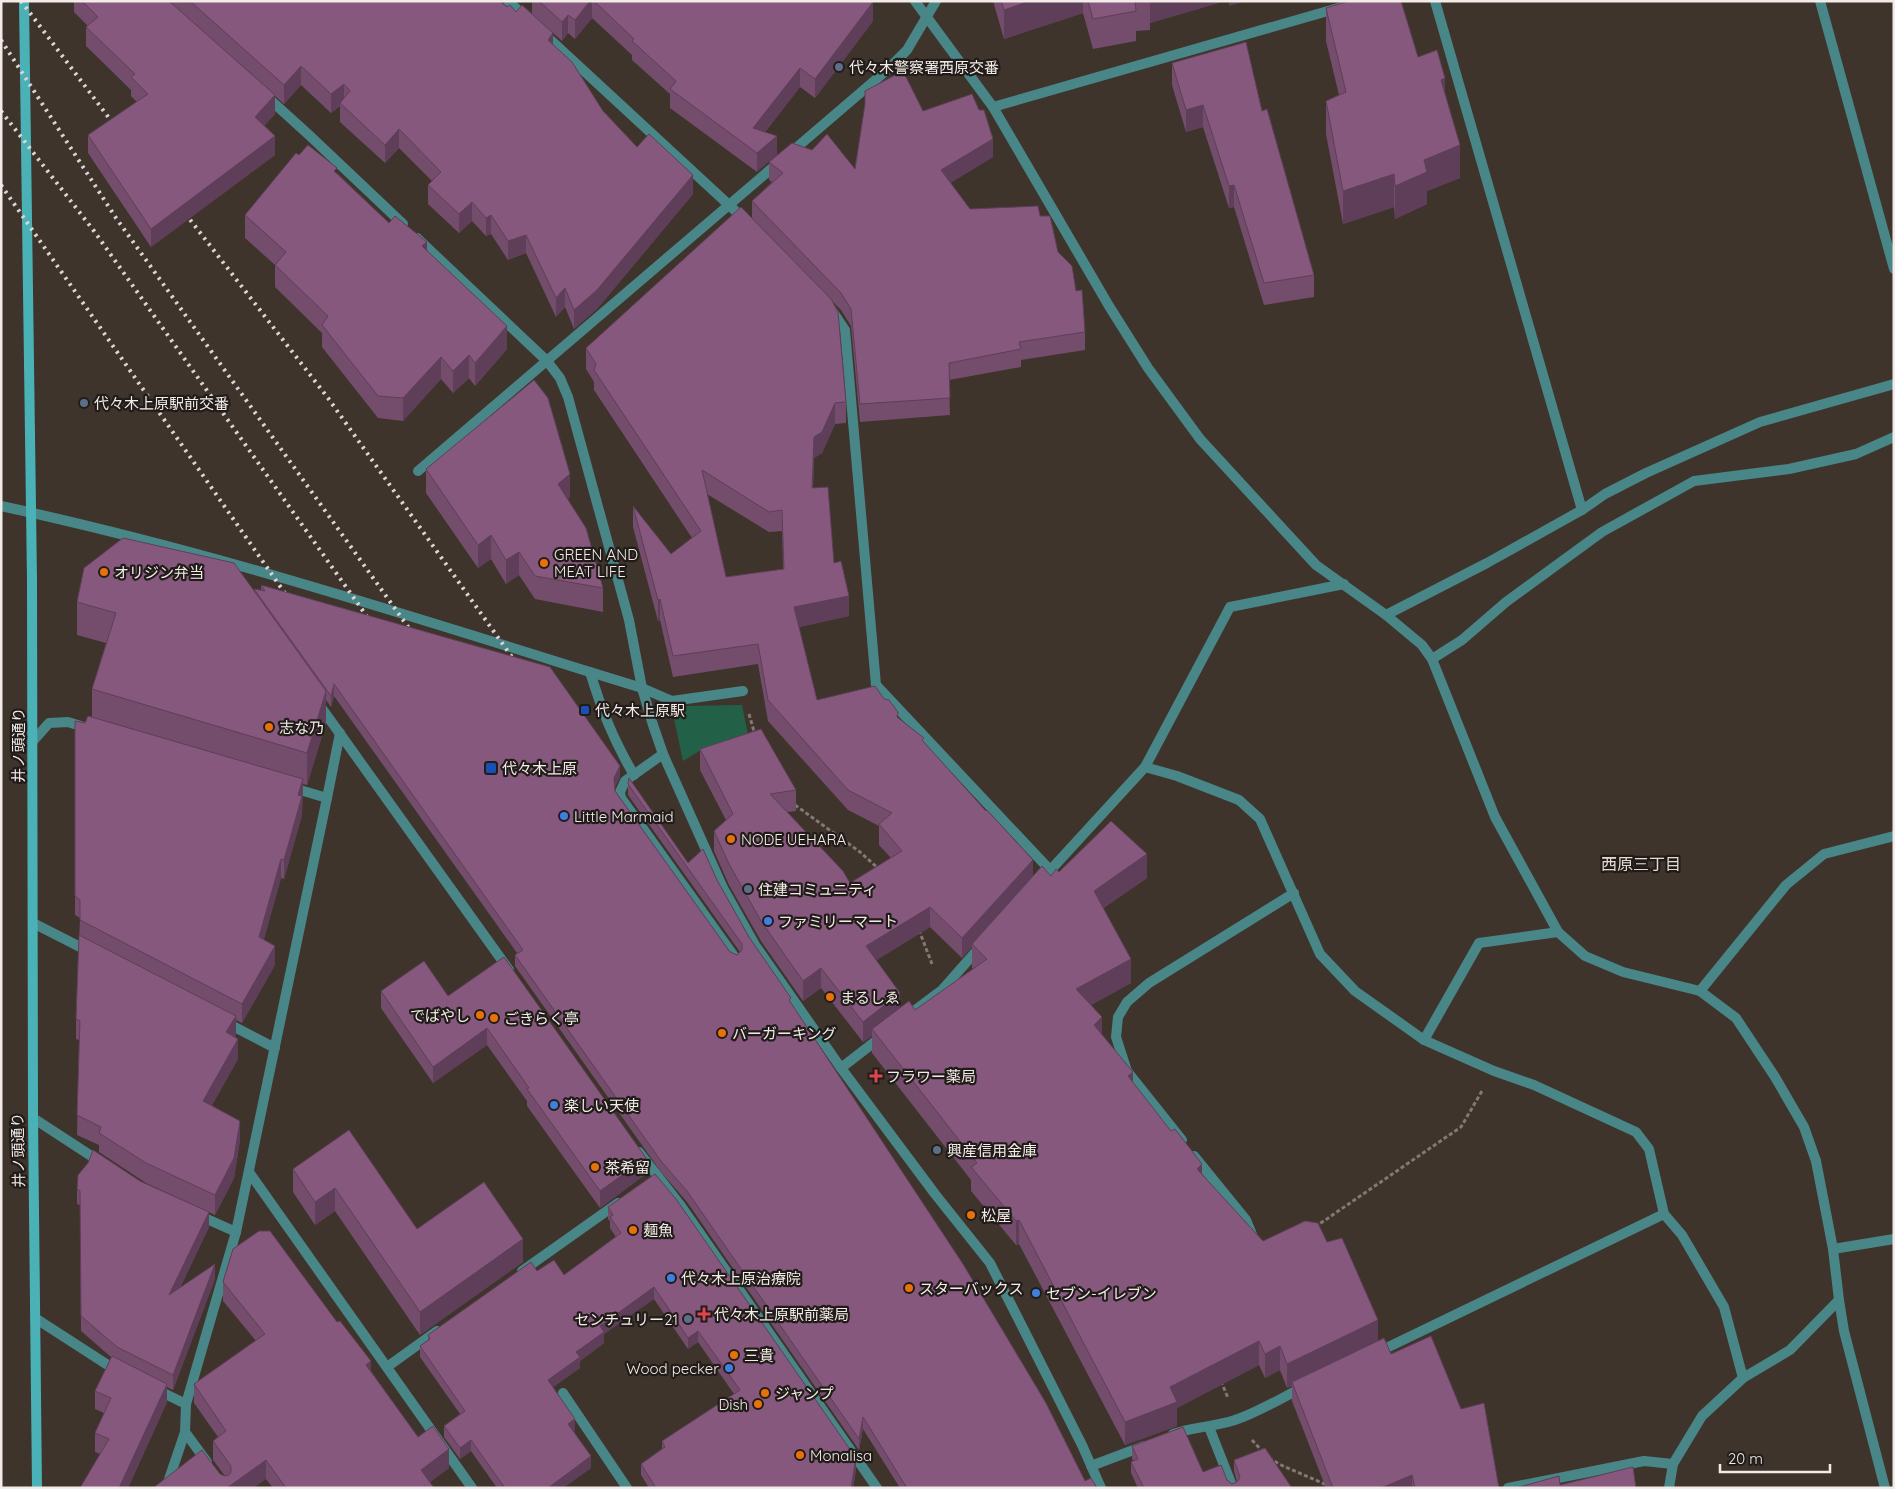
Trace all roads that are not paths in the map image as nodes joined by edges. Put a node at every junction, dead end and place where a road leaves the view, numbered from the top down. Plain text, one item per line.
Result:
1 (24, 1) edge
2 (508, 1) edge
3 (914, 1) edge
4 (936, 1) edge
5 (1362, 1) edge
6 (1436, 1) edge
7 (1820, 1) edge
8 (927, 16) junction
9 (258, 90) edge
10 (993, 107) junction
11 (730, 204) junction
12 (756, 232) edge
13 (1894, 269) edge
14 (822, 301) edge
15 (547, 361) junction
16 (1894, 384) edge
17 (1894, 437) edge
18 (418, 471) dead end
19 (1, 506) edge
20 (1582, 510) junction
21 (31, 513) junction
22 (217, 558) junction
23 (228, 574) edge
24 (1344, 584) junction
25 (1386, 615) junction
26 (1432, 659) junction
27 (590, 672) junction
28 (642, 688) junction
29 (743, 691) road end
30 (312, 693) edge
31 (96, 730) edge
32 (340, 733) junction
33 (34, 740) junction
34 (663, 754) junction
35 (1145, 767) junction
36 (634, 775) junction
37 (281, 785) edge
38 (328, 798) junction
39 (1894, 836) edge
40 (1050, 870) junction
41 (1038, 884) edge
42 (1294, 893) junction
43 (33, 923) junction
44 (1558, 932) junction
45 (986, 940) edge
46 (96, 955) edge
47 (736, 959) edge
48 (512, 975) edge
49 (1700, 992) junction
50 (216, 1017) edge
51 (903, 1020) edge
52 (888, 1032) edge
53 (1424, 1040) junction
54 (275, 1048) junction
55 (842, 1068) junction
56 (33, 1118) junction
57 (633, 1144) edge
58 (109, 1168) edge
59 (249, 1172) junction
60 (623, 1199) edge
61 (185, 1209) edge
62 (1664, 1214) junction
63 (236, 1232) junction
64 (1894, 1239) edge
65 (1258, 1248) edge
66 (1834, 1249) junction
67 (517, 1274) edge
68 (1839, 1300) junction
69 (35, 1318) junction
70 (444, 1326) edge
71 (1370, 1356) edge
72 (387, 1367) junction
73 (125, 1374) edge
74 (1744, 1378) junction
75 (142, 1383) edge
76 (1308, 1386) edge
77 (563, 1393) dead end
78 (186, 1404) junction
79 (1209, 1427) junction
80 (185, 1432) junction
81 (1673, 1464) junction
82 (1091, 1466) junction
83 (214, 1472) edge
84 (38, 1488) edge
85 (166, 1488) edge
86 (472, 1488) edge
87 (627, 1488) edge
88 (877, 1488) edge
89 (1101, 1488) edge
90 (1232, 1488) edge
91 (1508, 1488) edge
92 (1669, 1488) edge
93 (1885, 1488) edge

1 - 21 main road, 井ノ頭通り
2 - 11 street
3 - 8 street
4 - 8 street
5 - 10 street
6 - 20 street
7 - 13 street
8 - 10 street
8 - 11 street
9 - 15 street
10 - 24 street
11 - 12 street
11 - 15 street
14 - 40 street
15 - 18 street
15 - 28 street
16 - 20 street
17 - 26 street
19 - 21 street
20 - 25 street
21 - 22 street
21 - 33 main road, 井ノ頭通り
22 - 23 street
22 - 27 street
24 - 25 street
24 - 35 street
25 - 26 street
26 - 44 street
27 - 28 street
27 - 36 street
28 - 29 street
28 - 34 street
30 - 32 street
31 - 33 street
32 - 38 street
32 - 48 street
33 - 43 main road, 井ノ頭通り
34 - 36 street
34 - 55 street
35 - 40 street
35 - 42 street
36 - 47 street
37 - 38 street
38 - 54 street
39 - 49 street
40 - 41 street
42 - 53 street
42 - 65 street
43 - 46 street
43 - 56 main road, 井ノ頭通り
44 - 49 street
44 - 53 street
45 - 51 street
49 - 66 street
50 - 54 street
52 - 55 street
53 - 62 street
54 - 59 street
55 - 82 street
56 - 58 street
56 - 69 main road, 井ノ頭通り
57 - 88 street
59 - 63 street
59 - 72 street
60 - 67 street
61 - 63 street
62 - 71 street
62 - 74 street
63 - 78 street
64 - 66 street
66 - 68 street
68 - 74 street
68 - 93 street
69 - 73 street
69 - 84 main road, 井ノ頭通り
70 - 72 street
72 - 86 street
74 - 81 street
75 - 78 street
76 - 79 street
77 - 87 street
78 - 80 street
79 - 82 street
79 - 90 street
80 - 83 street
80 - 85 street
81 - 91 street
81 - 92 street
82 - 89 street

